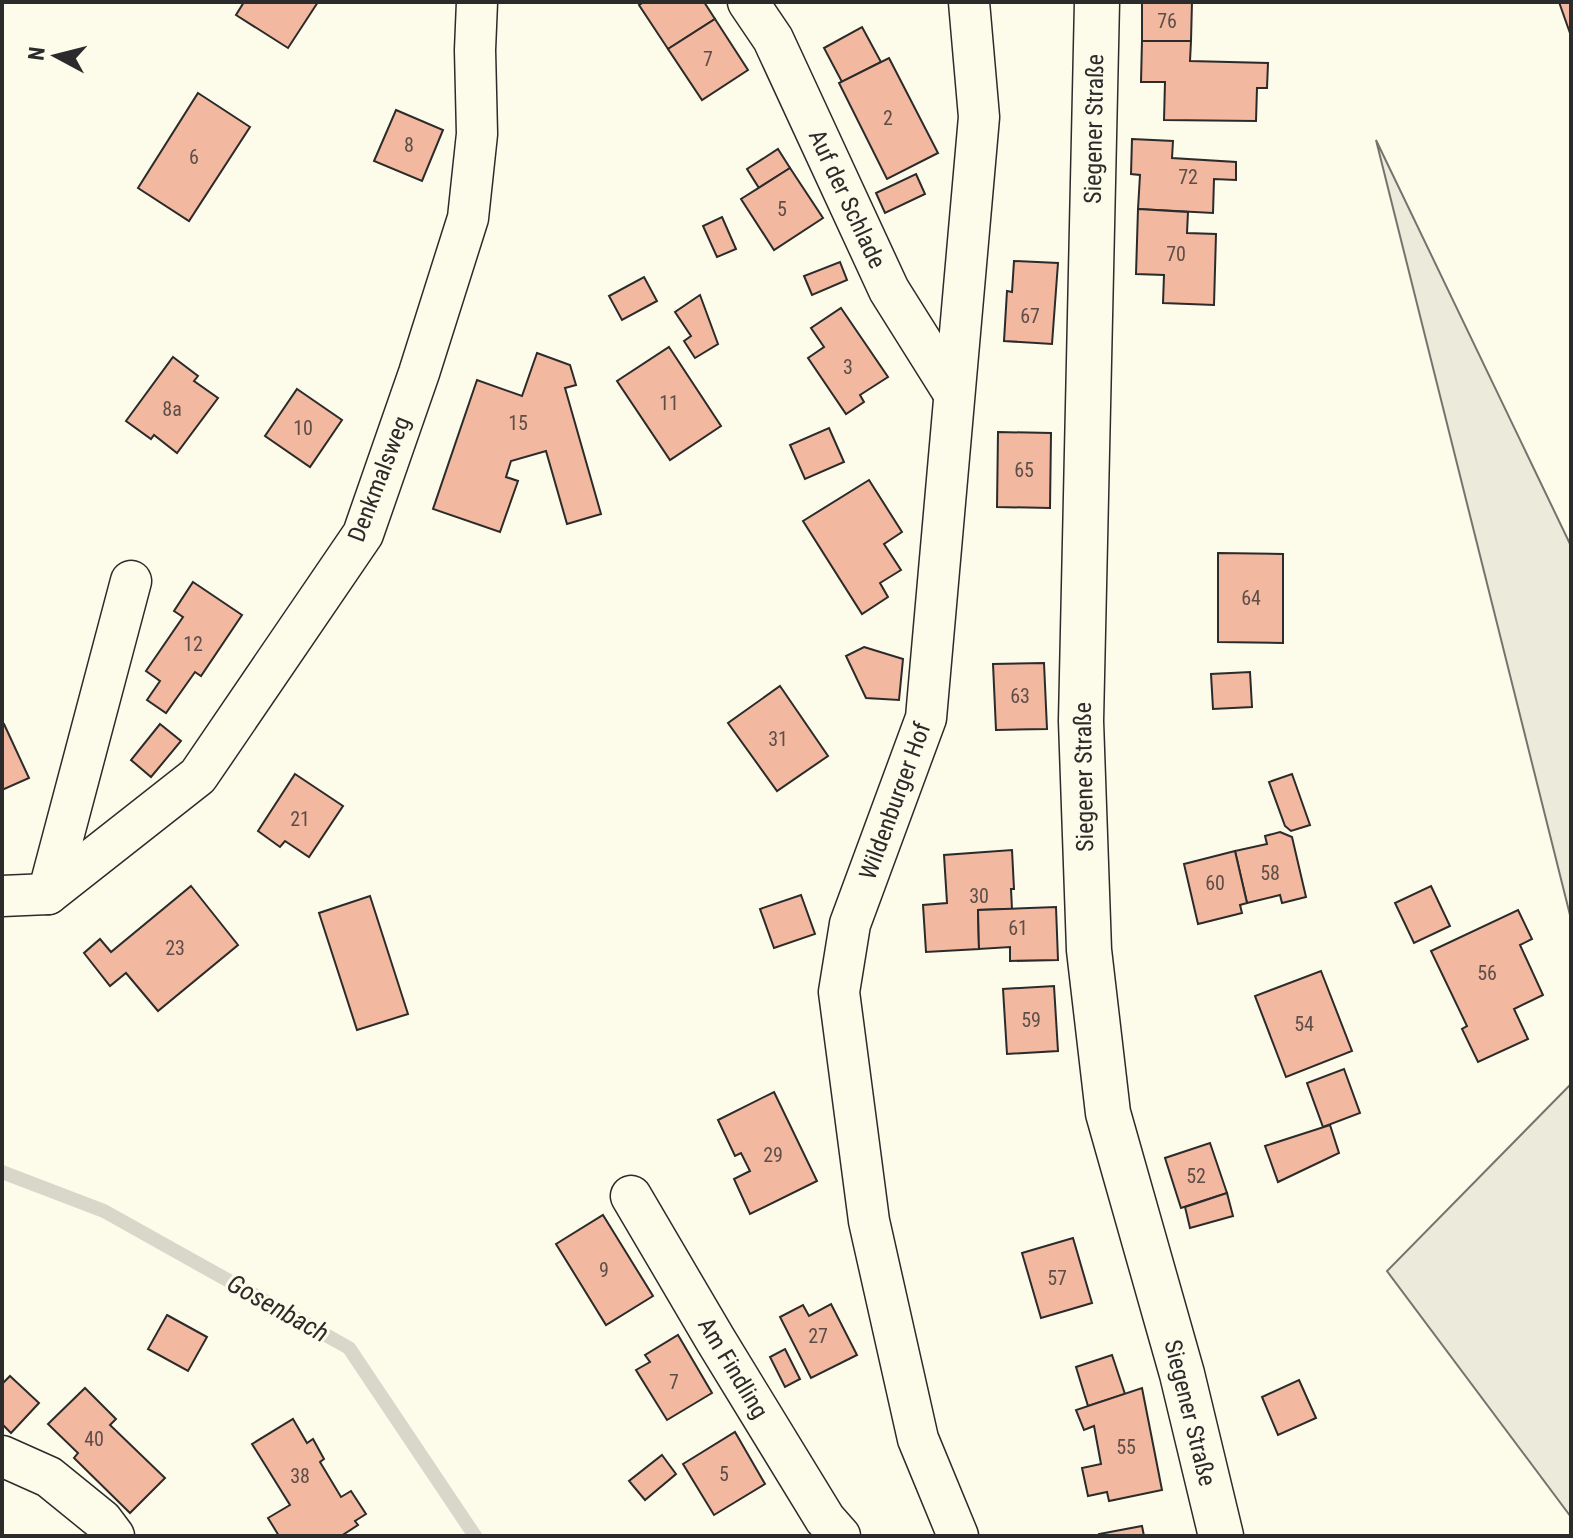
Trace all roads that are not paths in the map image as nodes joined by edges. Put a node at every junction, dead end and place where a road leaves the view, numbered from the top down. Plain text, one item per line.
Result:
1 (477, 2) edge
2 (748, 2) edge
3 (969, 2) edge
4 (1097, 2) edge
5 (953, 392) junction
6 (131, 581) dead end
7 (48, 894) junction
8 (2, 896) edge
9 (631, 1196) dead end
10 (2, 1456) edge
11 (114, 1536) edge
12 (840, 1536) edge
13 (958, 1536) edge
14 (1221, 1536) edge

1 - 7 street, Denkmalsweg
2 - 5 street, Auf der Schlade
3 - 5 street, Wildenburger Hof
4 - 14 main road, Siegener Straße
5 - 13 street, Wildenburger Hof
6 - 7 street
7 - 8 street
9 - 12 street, Am Findling
10 - 11 street

